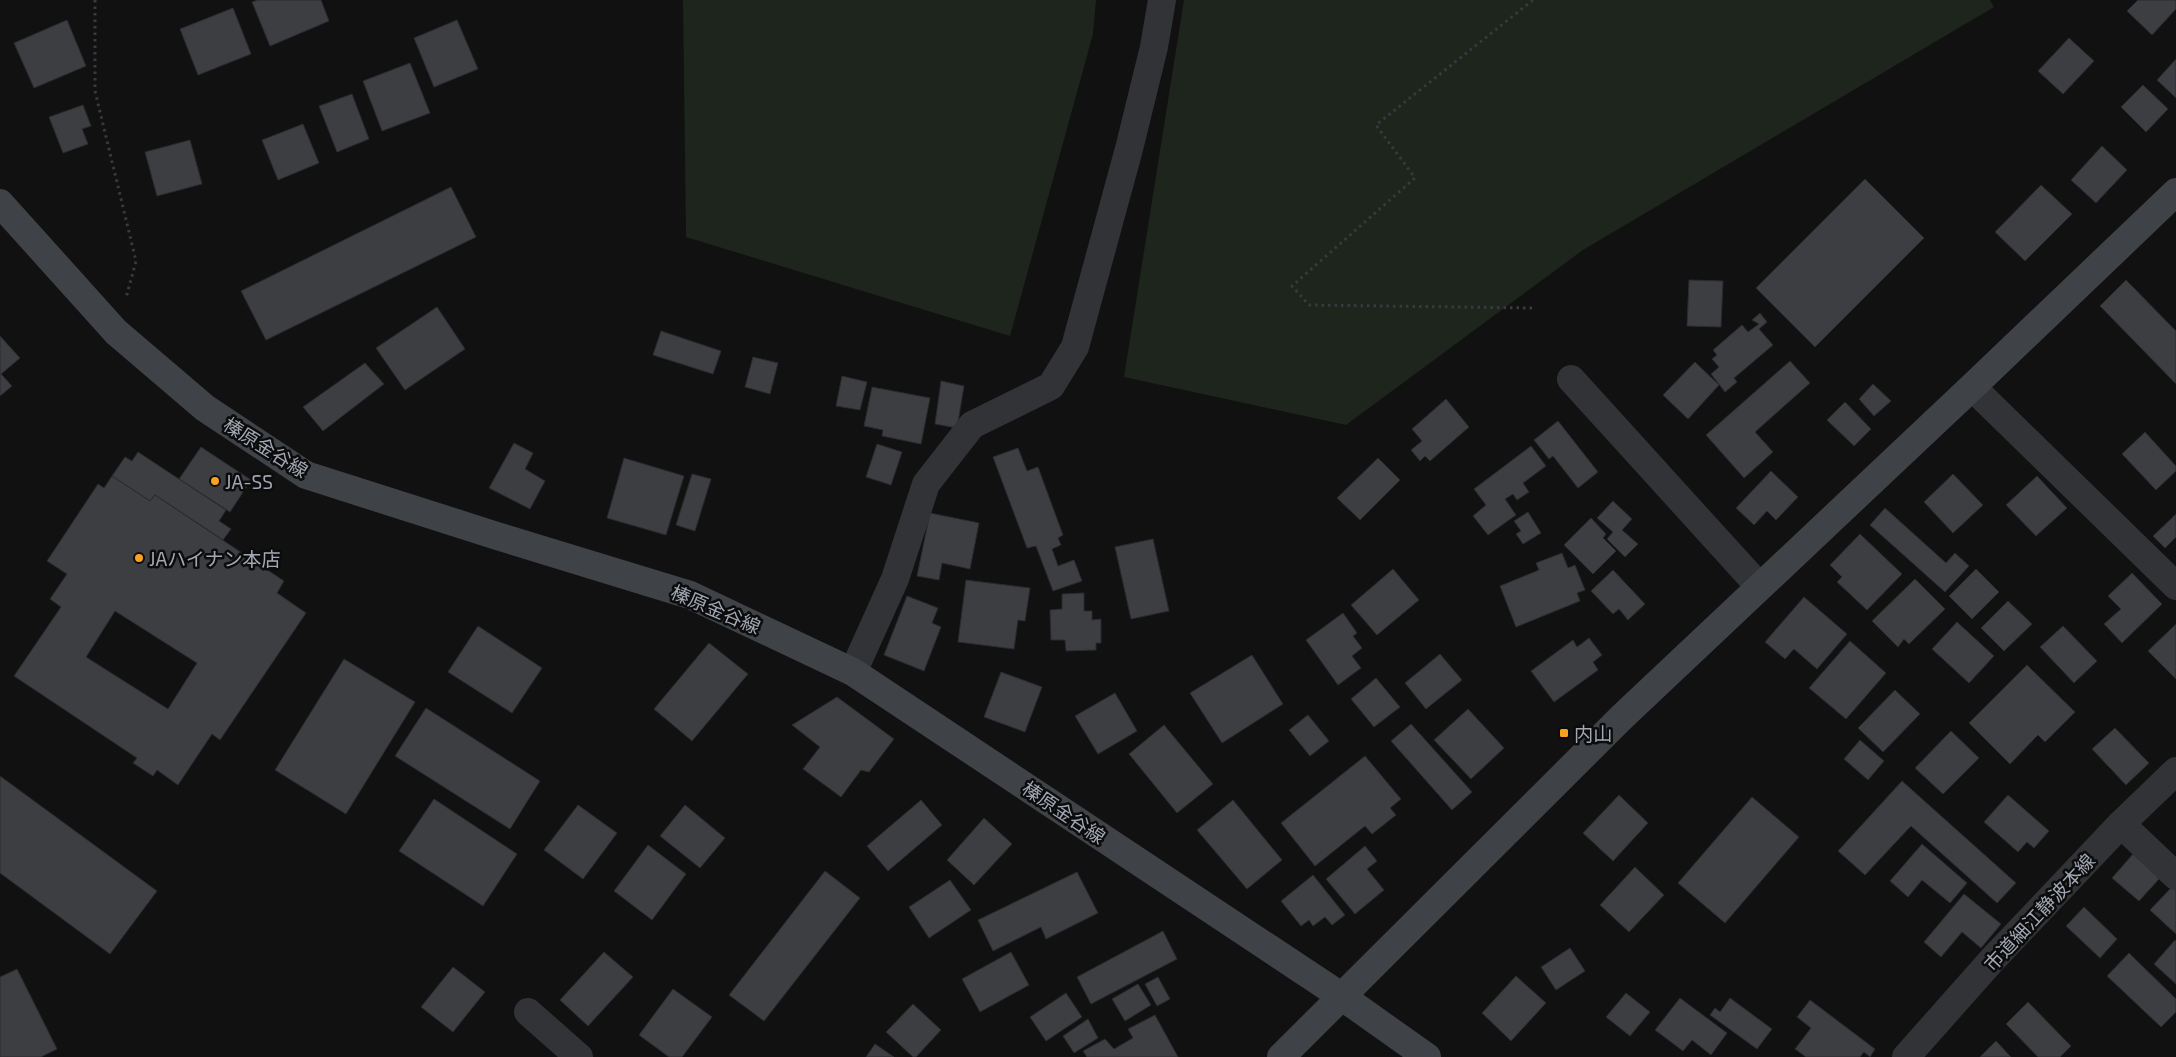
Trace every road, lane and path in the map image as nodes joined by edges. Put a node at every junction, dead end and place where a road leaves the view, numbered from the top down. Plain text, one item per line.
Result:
1 (95, 0) edge
2 (1162, 0) edge
3 (1533, 0) edge
4 (2176, 192) edge
5 (0, 203) edge
6 (1532, 308) dead end
7 (116, 332) junction
8 (1571, 379) dead end
9 (1972, 388) junction
10 (1759, 586) junction
11 (2176, 586) edge
12 (853, 672) junction
13 (2176, 771) edge
14 (2121, 824) junction
15 (2176, 876) edge
16 (1341, 996) junction
17 (528, 1012) dead end
18 (579, 1057) edge
19 (1281, 1057) edge
20 (1427, 1057) edge
21 (1906, 1057) edge

1 - 7 path
2 - 12 street
3 - 6 path
4 - 9 main road
5 - 7 main road, 榛原金谷線
7 - 12 main road, 榛原金谷線
8 - 10 street
9 - 10 main road
9 - 11 street
10 - 16 main road
12 - 16 main road, 榛原金谷線
13 - 14 street, 市道細江静波本線
14 - 15 street
14 - 21 street, 市道細江静波本線
16 - 19 main road
16 - 20 main road, 榛原金谷線
17 - 18 street

